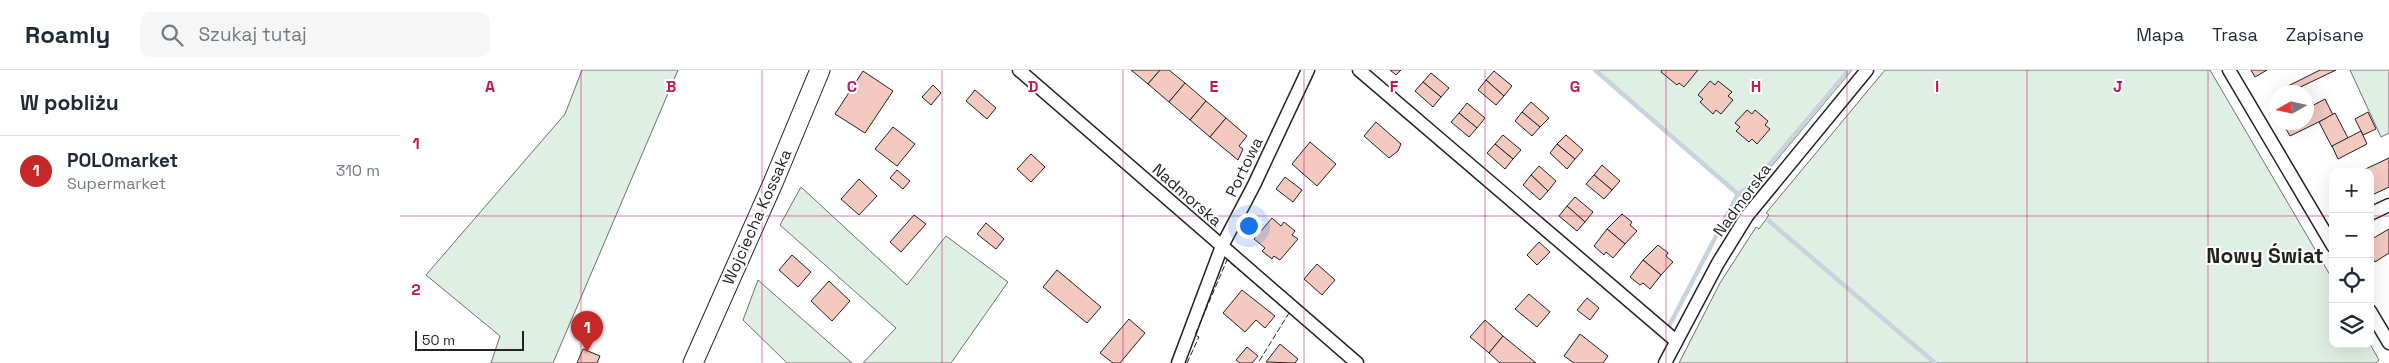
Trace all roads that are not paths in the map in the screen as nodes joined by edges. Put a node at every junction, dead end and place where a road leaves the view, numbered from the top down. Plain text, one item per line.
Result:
1 (820, 70) edge
2 (1019, 70) edge
3 (1308, 70) edge
4 (1359, 70) edge
5 (1867, 70) edge
6 (2229, 70) edge
7 (2389, 205) edge
8 (2372, 213) edge
9 (2329, 236) edge
10 (1222, 246) junction
11 (2374, 318) edge
12 (1676, 341) junction
13 (2389, 343) edge
14 (693, 363) edge
15 (1178, 363) edge
16 (1357, 363) edge
17 (1664, 363) edge

1 - 14 main road, Wojciecha Kossaka
2 - 10 street, Nadmorska
3 - 10 street, Portowa
4 - 12 street
5 - 12 street, Nadmorska
6 - 9 street
7 - 8 street
10 - 15 street, Portowa
10 - 16 street, Nadmorska
11 - 13 street
12 - 17 street, Nadmorska

